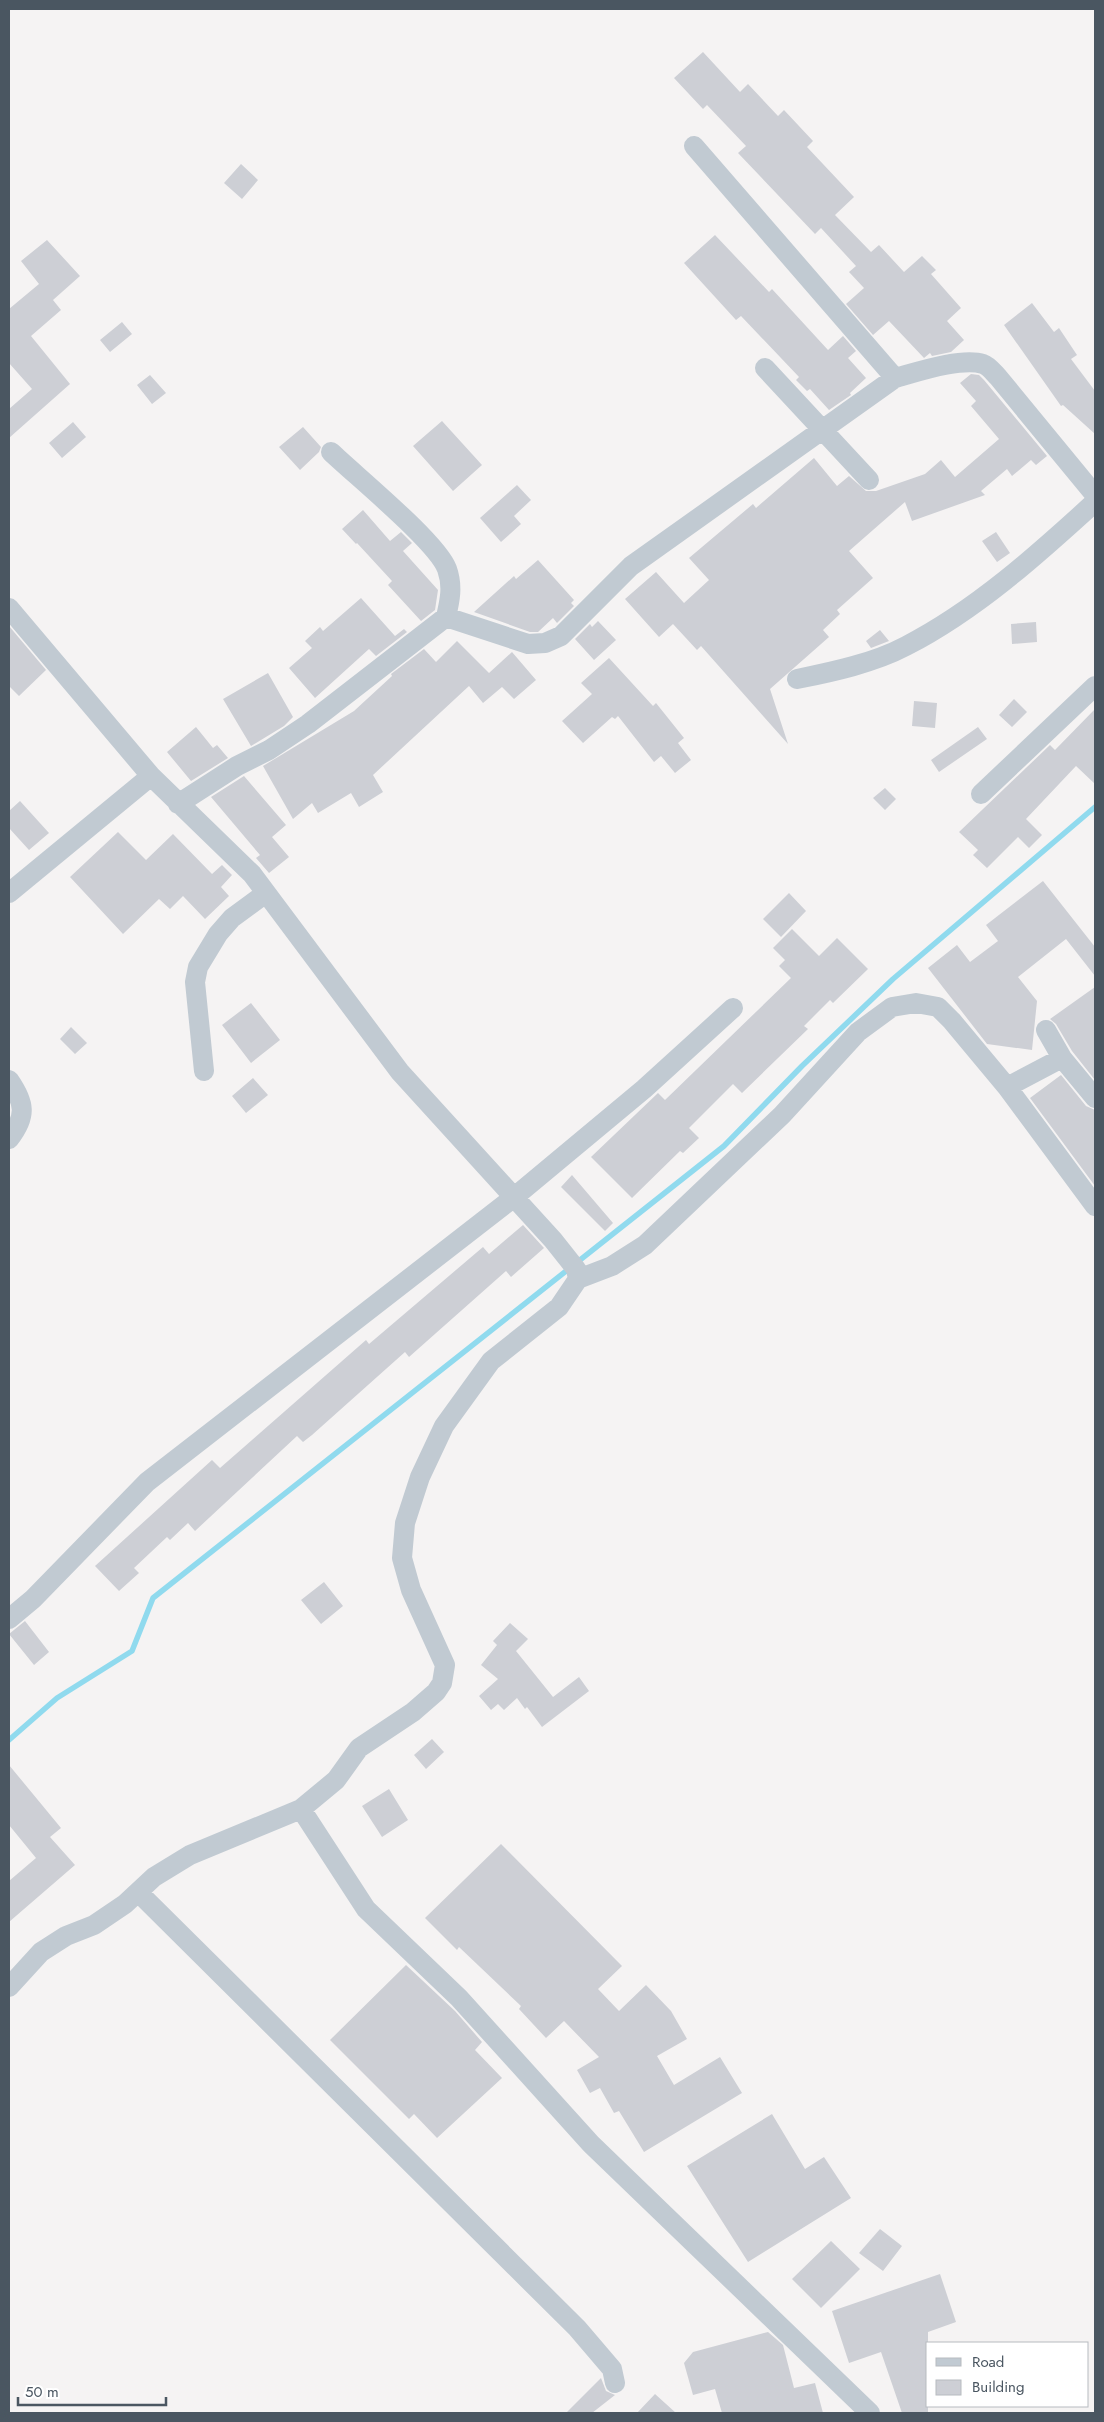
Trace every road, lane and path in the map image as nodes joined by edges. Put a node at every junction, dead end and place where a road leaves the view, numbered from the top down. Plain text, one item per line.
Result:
1 (694, 146) dead end
2 (765, 368) dead end
3 (895, 378) junction
4 (823, 432) junction
5 (332, 452) dead end
6 (869, 480) dead end
7 (1095, 495) edge
8 (1095, 502) edge
9 (9, 608) edge
10 (446, 617) junction
11 (797, 679) dead end
12 (1095, 686) edge
13 (151, 776) junction
14 (981, 794) dead end
15 (178, 804) junction
16 (9, 893) edge
17 (266, 893) junction
18 (733, 1008) dead end
19 (1046, 1030) dead end
20 (1062, 1058) junction
21 (204, 1071) dead end
22 (9, 1080) edge
23 (1007, 1087) junction
24 (1095, 1098) edge
25 (9, 1139) edge
26 (513, 1198) junction
27 (1095, 1206) edge
28 (577, 1274) junction
29 (9, 1618) edge
30 (301, 1809) junction
31 (138, 1892) junction
32 (9, 1986) edge
33 (615, 2383) dead end
34 (870, 2413) edge

1 - 3 street
2 - 4 street
3 - 4 street
3 - 7 street
4 - 6 street
4 - 10 street
5 - 10 street
8 - 11 street
9 - 13 street
10 - 15 street
12 - 14 street
13 - 15 street
13 - 16 street
15 - 17 street
17 - 21 street
17 - 26 street
18 - 26 street
19 - 20 street
20 - 23 street
20 - 24 street
22 - 25 street
23 - 27 street
23 - 28 street
26 - 28 street
26 - 29 street
28 - 30 street
30 - 31 street
30 - 34 street
31 - 32 street
31 - 33 street

